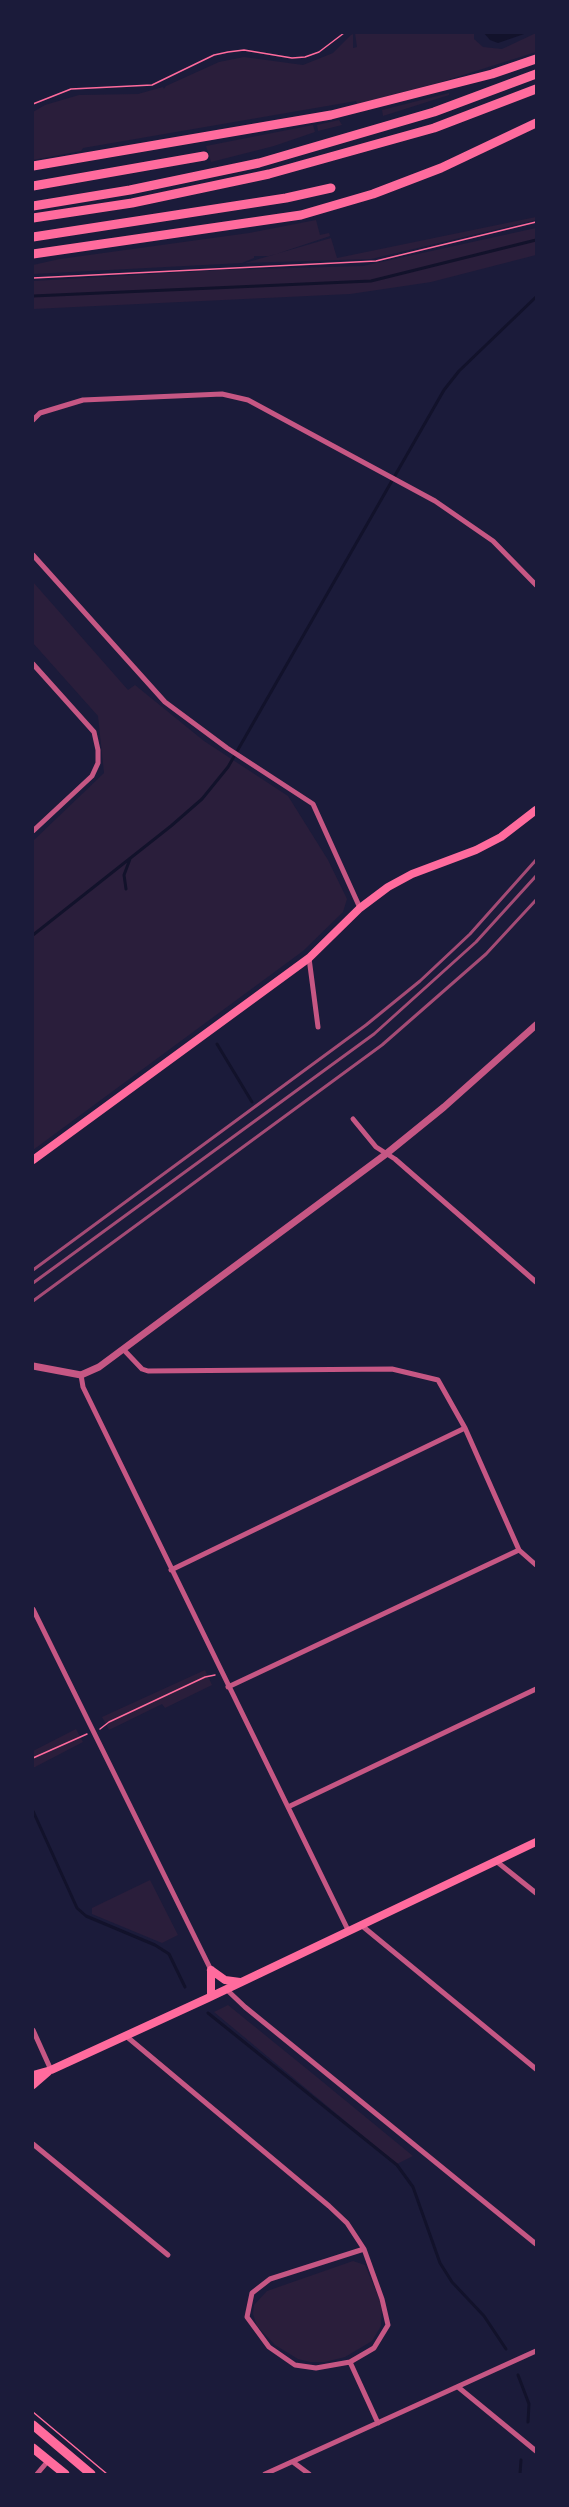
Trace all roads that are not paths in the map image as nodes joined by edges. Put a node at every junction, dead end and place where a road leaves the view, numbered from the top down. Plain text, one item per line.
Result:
1 (536, 59) edge
2 (536, 74) edge
3 (536, 89) edge
4 (536, 123) edge
5 (204, 156) dead end
6 (33, 166) edge
7 (33, 186) edge
8 (331, 189) dead end
9 (33, 206) edge
10 (33, 218) edge
11 (33, 237) edge
12 (33, 254) edge
13 (33, 420) edge
14 (33, 555) edge
15 (536, 585) edge
16 (33, 664) edge
17 (536, 810) edge
18 (33, 831) edge
19 (360, 908) junction
20 (309, 958) junction
21 (536, 1025) edge
22 (318, 1027) dead end
23 (353, 1119) dead end
24 (386, 1154) junction
25 (33, 1160) edge
26 (536, 1282) edge
27 (123, 1349) junction
28 (33, 1366) edge
29 (81, 1375) junction
30 (465, 1428) junction
31 (519, 1550) junction
32 (536, 1565) edge
33 (171, 1570) junction
34 (33, 1609) edge
35 (228, 1687) junction
36 (536, 1689) edge
37 (288, 1807) junction
38 (536, 1842) edge
39 (496, 1861) junction
40 (536, 1893) edge
41 (359, 1924) junction
42 (348, 1930) junction
43 (211, 1970) junction
44 (241, 1982) junction
45 (226, 1989) junction
46 (209, 1997) junction
47 (33, 2030) edge
48 (126, 2036) junction
49 (536, 2069) edge
50 (51, 2070) junction
51 (33, 2075) edge
52 (33, 2085) edge
53 (33, 2144) edge
54 (536, 2244) edge
55 (364, 2249) junction
56 (168, 2255) dead end
57 (536, 2352) edge
58 (350, 2362) junction
59 (458, 2387) junction
60 (378, 2423) junction
61 (33, 2425) edge
62 (33, 2448) edge
63 (536, 2451) edge
64 (48, 2461) junction
65 (293, 2462) junction
66 (37, 2474) edge
67 (64, 2474) edge
68 (91, 2474) edge
69 (265, 2474) edge
70 (309, 2474) edge

1 - 6 highway
2 - 9 highway
3 - 10 highway
4 - 12 highway
5 - 7 highway
8 - 11 highway
13 - 15 street
14 - 19 street
16 - 18 street
17 - 19 main road
19 - 20 main road
20 - 22 street
20 - 25 main road
21 - 24 street
23 - 24 street
24 - 26 street
24 - 27 street
27 - 29 street
27 - 30 street
28 - 29 street
29 - 33 street
30 - 31 street
30 - 33 street
31 - 32 street
31 - 35 street
33 - 35 street
34 - 43 street
35 - 37 street
36 - 37 street
37 - 42 street
38 - 39 main road
39 - 40 street
39 - 41 main road
41 - 42 main road
41 - 49 street
42 - 44 main road
43 - 44 main road
43 - 46 main road
44 - 45 main road
45 - 46 main road
45 - 54 street
46 - 48 main road
47 - 50 street
48 - 50 main road
48 - 55 street
50 - 51 main road
50 - 52 main road
53 - 56 street
55 - 58 street
55 - 58 street
57 - 59 street
58 - 60 street
59 - 60 street
59 - 63 street
60 - 65 street
61 - 68 highway
62 - 64 highway
64 - 66 street
64 - 67 highway
65 - 69 street
65 - 70 street

